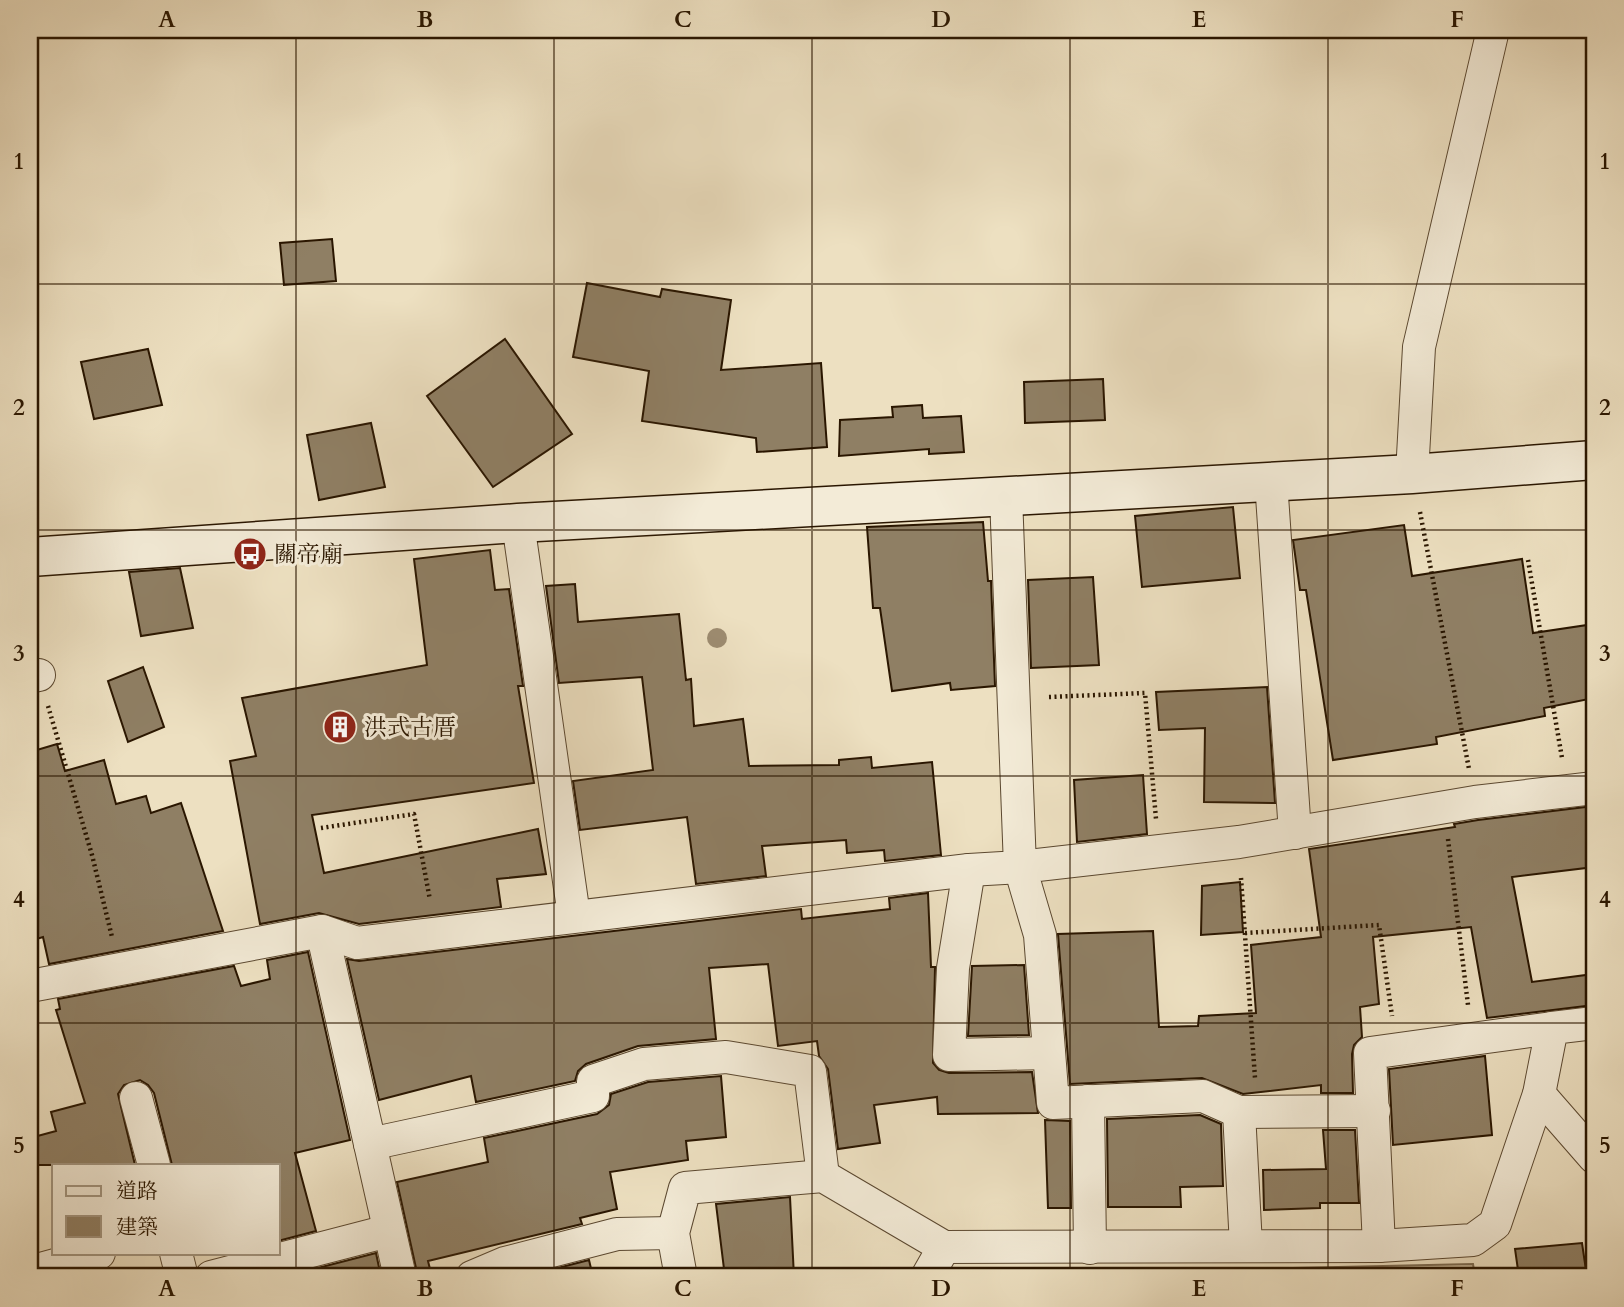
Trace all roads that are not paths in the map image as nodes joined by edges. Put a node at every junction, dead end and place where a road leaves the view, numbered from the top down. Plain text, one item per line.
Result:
1 (1493, 30) edge
2 (1594, 460) edge
3 (1412, 474) junction
4 (1271, 481) junction
5 (1006, 496) junction
6 (518, 523) junction
7 (30, 557) edge
8 (1581, 789) edge
9 (1295, 833) junction
10 (1020, 867) junction
11 (969, 870) junction
12 (574, 916) junction
13 (322, 931) junction
14 (30, 986) edge
15 (1594, 1023) edge
16 (1552, 1028) junction
17 (1049, 1053) junction
18 (1539, 1094) junction
19 (136, 1098) dead end
20 (1088, 1101) junction
21 (1374, 1111) junction
22 (1248, 1112) junction
23 (370, 1144) junction
24 (1594, 1157) edge
25 (154, 1164) edge
26 (823, 1177) junction
27 (388, 1231) junction
28 (673, 1233) junction
29 (1246, 1246) junction
30 (1379, 1246) junction
31 (944, 1248) junction
32 (1090, 1248) junction
33 (95, 1254) edge
34 (176, 1254) edge
35 (30, 1272) edge
36 (182, 1277) edge
37 (211, 1277) edge
38 (400, 1277) edge
39 (472, 1277) edge
40 (681, 1277) edge
41 (928, 1277) edge

1 - 3 street
2 - 3 main road
3 - 4 main road
4 - 5 main road
4 - 9 street
5 - 6 main road
5 - 10 street
6 - 7 main road
6 - 12 street
8 - 9 street
9 - 10 street
10 - 11 street
10 - 17 street
11 - 12 street
11 - 17 street
12 - 13 street
13 - 14 street
13 - 23 street
15 - 16 street
16 - 18 street
16 - 21 street
17 - 20 street
18 - 24 street
18 - 30 street
19 - 25 street
20 - 22 street
20 - 32 street
21 - 22 street
21 - 30 street
22 - 29 street
23 - 26 street
23 - 27 street
26 - 28 street
26 - 31 street
27 - 37 street
27 - 38 street
28 - 39 street
28 - 40 street
29 - 30 street
29 - 32 street
31 - 32 street
31 - 41 street
33 - 35 street
34 - 36 street

